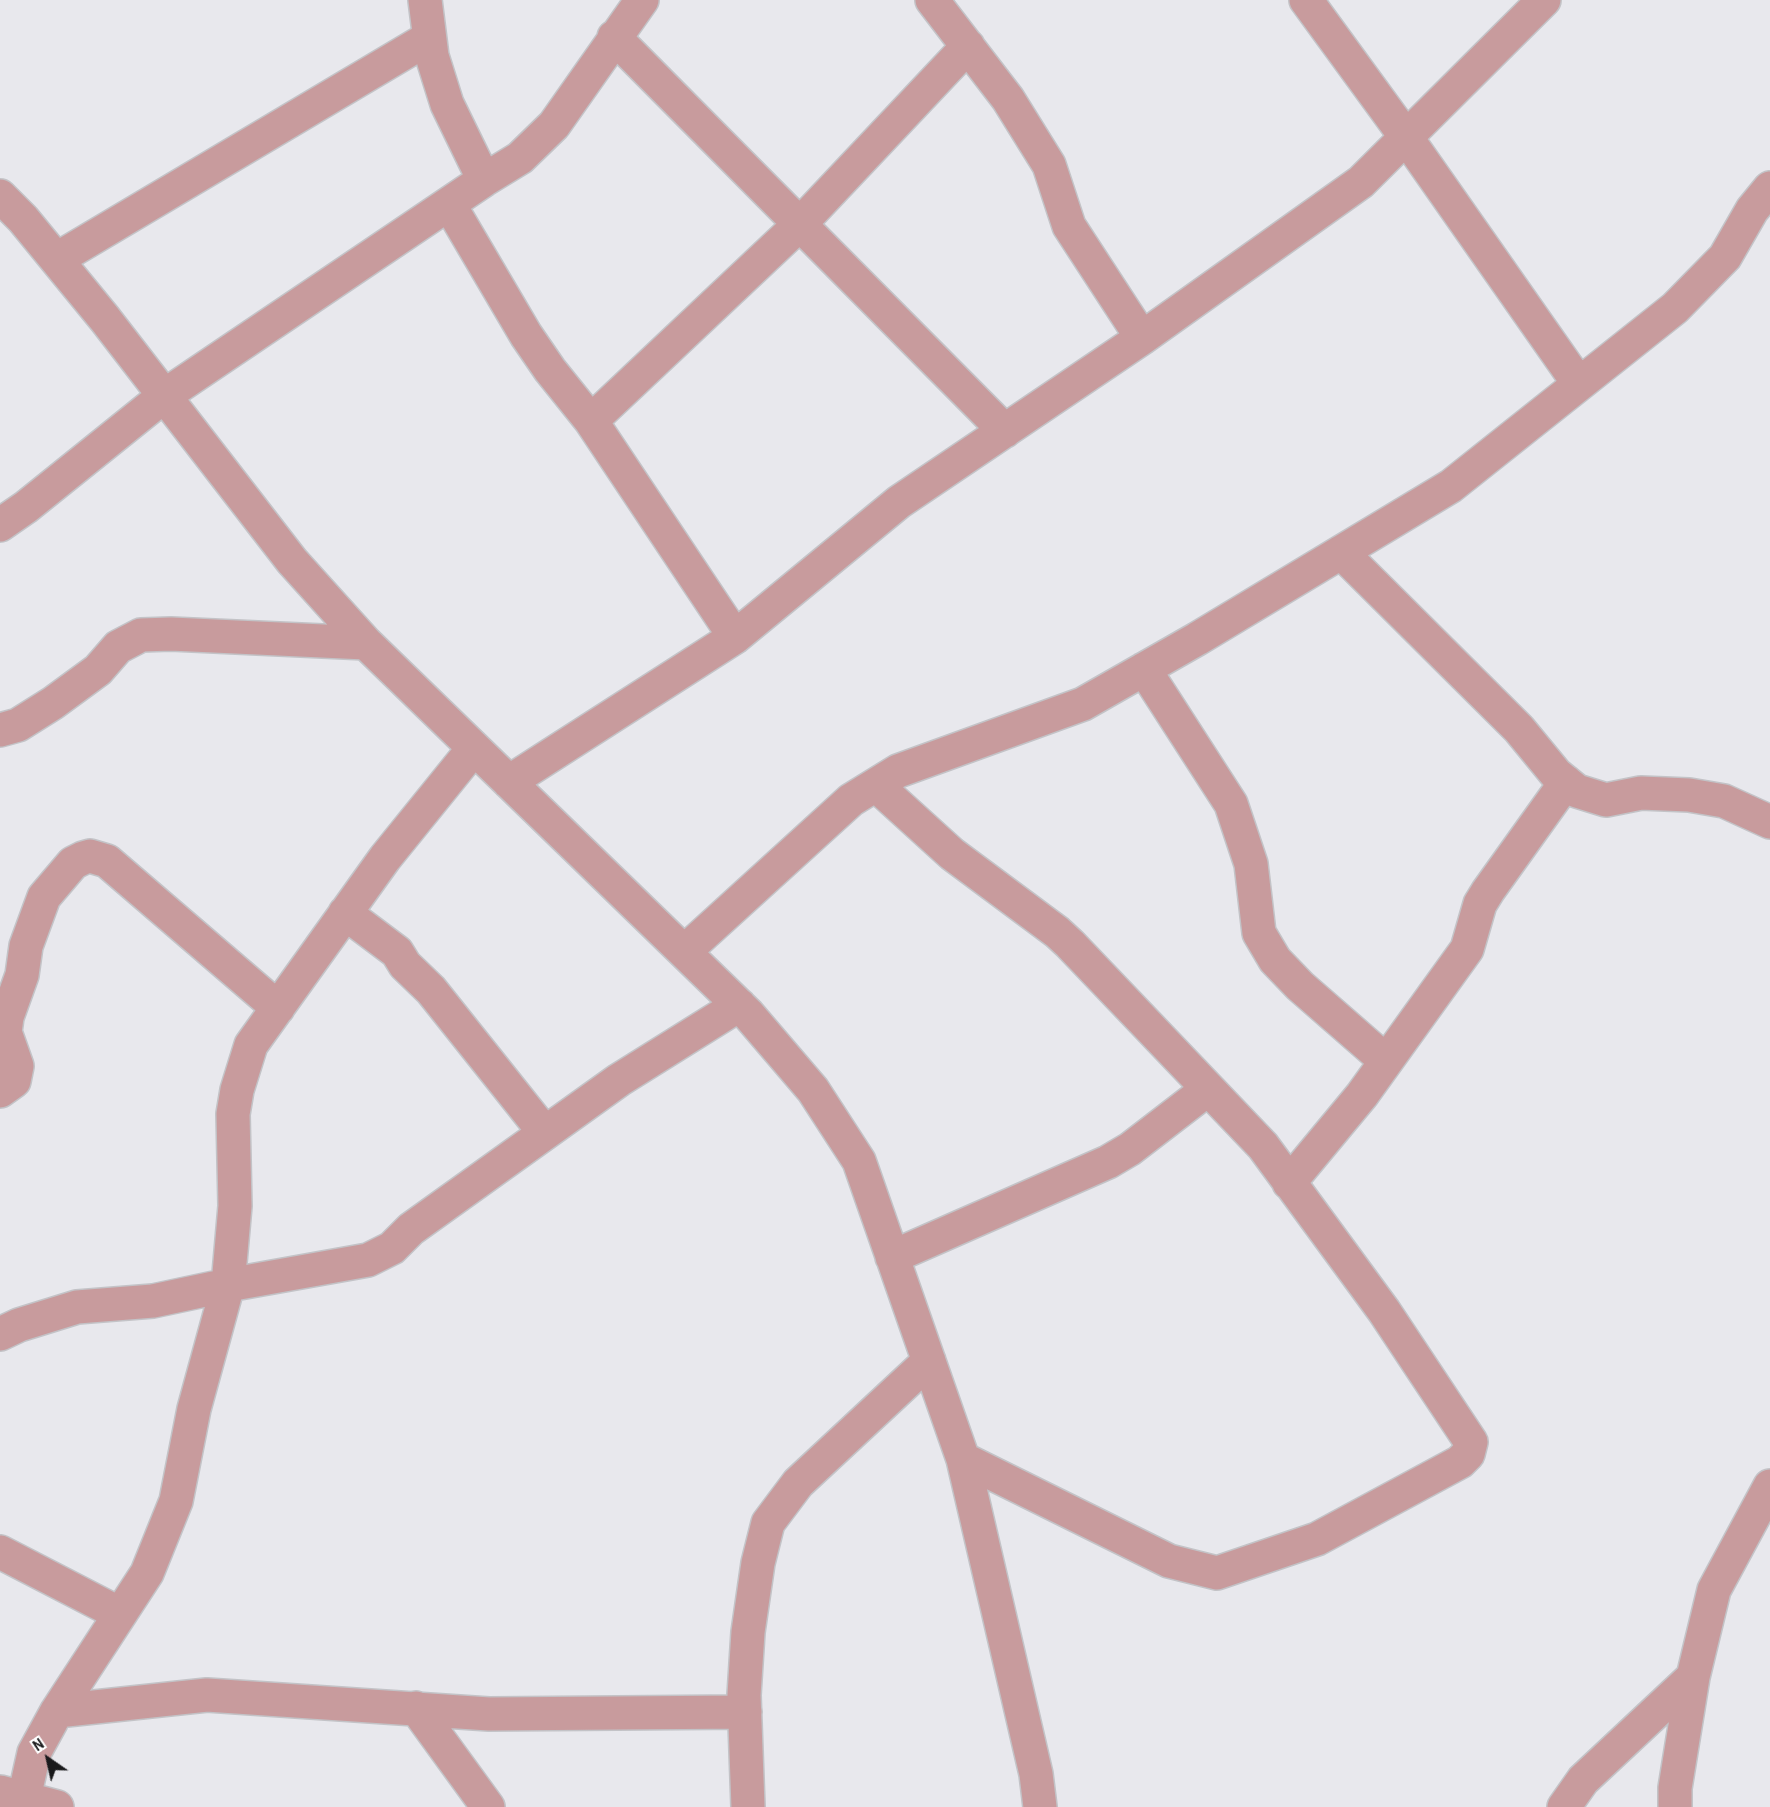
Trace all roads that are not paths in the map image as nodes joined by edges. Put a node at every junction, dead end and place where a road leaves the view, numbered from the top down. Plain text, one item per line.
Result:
1 (424, 0) edge
2 (642, 0) edge
3 (932, 0) edge
4 (1306, 0) edge
5 (1536, 4) edge
6 (614, 37) junction
7 (429, 38) junction
8 (968, 46) junction
9 (1406, 137) junction
10 (484, 180) junction
11 (1770, 188) edge
12 (0, 196) edge
13 (448, 204) junction
14 (800, 224) junction
15 (57, 259) junction
16 (1142, 338) junction
17 (1579, 384) junction
18 (164, 396) junction
19 (591, 421) junction
20 (1005, 431) junction
21 (0, 525) edge
22 (1341, 552) junction
23 (735, 637) junction
24 (366, 643) junction
25 (1144, 669) junction
26 (0, 730) edge
27 (474, 748) junction
28 (509, 782) junction
29 (1566, 782) junction
30 (876, 785) junction
31 (1770, 822) edge
32 (345, 913) junction
33 (684, 952) junction
34 (738, 1005) junction
35 (278, 1008) junction
36 (3, 1030) edge
37 (1386, 1061) junction
38 (1208, 1089) junction
39 (0, 1091) edge
40 (545, 1133) junction
41 (1289, 1183) junction
42 (892, 1257) junction
43 (228, 1285) junction
44 (0, 1334) edge
45 (929, 1360) junction
46 (963, 1459) junction
47 (1770, 1486) edge
48 (0, 1552) edge
49 (120, 1614) junction
50 (1693, 1677) junction
51 (416, 1708) junction
52 (57, 1711) junction
53 (745, 1712) junction
54 (16, 1799) edge
55 (57, 1807) edge
56 (488, 1807) edge
57 (748, 1807) edge
58 (1040, 1807) edge
59 (1564, 1807) edge
60 (1675, 1807) edge

1 - 7 street
2 - 6 street
3 - 8 street
4 - 9 street
5 - 9 street
6 - 10 street
6 - 14 street
7 - 10 street
7 - 15 street
8 - 14 street
8 - 16 street
9 - 16 street
9 - 17 street
10 - 13 street
11 - 17 street
12 - 15 street
13 - 18 street
13 - 19 street
14 - 19 street
14 - 20 street
15 - 18 street
16 - 20 street
17 - 22 street
18 - 21 street
18 - 24 street
19 - 23 street
20 - 23 street
22 - 25 street
22 - 29 street
23 - 28 street
24 - 26 street
24 - 27 street
25 - 30 street
25 - 37 street
27 - 28 street
27 - 32 street
28 - 33 street
29 - 31 street
29 - 37 street
30 - 33 street
30 - 38 street
32 - 35 street
32 - 40 street
33 - 34 street
34 - 40 street
34 - 42 street
35 - 36 street
35 - 43 street
36 - 39 street
37 - 41 street
38 - 41 street
38 - 42 street
40 - 43 street
41 - 46 street
42 - 45 street
43 - 44 street
43 - 49 street
45 - 46 street
45 - 53 street
46 - 58 street
47 - 50 street
48 - 49 street
49 - 52 street
50 - 59 street
50 - 60 street
51 - 52 street
51 - 53 street
51 - 56 street
52 - 54 street
53 - 57 street
54 - 55 street

